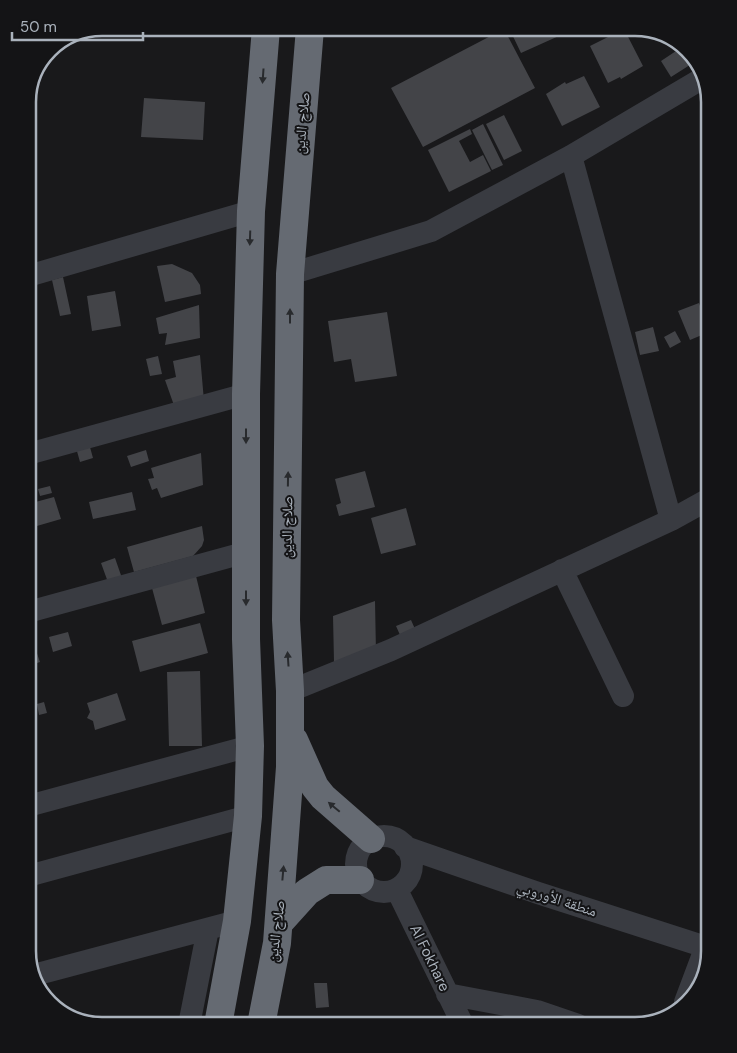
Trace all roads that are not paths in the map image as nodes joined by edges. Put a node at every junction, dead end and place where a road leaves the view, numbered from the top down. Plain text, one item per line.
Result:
1 (265, 36) edge
2 (309, 36) edge
3 (697, 82) edge
4 (572, 156) junction
5 (251, 211) junction
6 (36, 274) edge
7 (290, 274) junction
8 (246, 394) junction
9 (36, 452) edge
10 (701, 504) edge
11 (671, 520) junction
12 (246, 552) junction
13 (562, 570) junction
14 (36, 610) edge
15 (290, 691) junction
16 (623, 696) dead end
17 (291, 732) junction
18 (250, 746) junction
19 (36, 804) edge
20 (248, 816) junction
21 (371, 839) junction
22 (406, 847) junction
23 (36, 874) edge
24 (360, 880) junction
25 (397, 890) junction
26 (237, 921) junction
27 (279, 923) junction
28 (208, 929) junction
29 (701, 945) edge
30 (41, 974) edge
31 (447, 994) junction
32 (191, 1017) edge
33 (219, 1017) edge
34 (262, 1017) edge
35 (458, 1017) edge
36 (536, 1017) edge

1 -> 5 highway
2 - 7 highway, صلاح الدين
3 - 4 street
4 - 7 street
4 - 11 street
5 - 6 street
5 -> 8 highway
15 -> 7 highway, صلاح الدين
8 - 9 street
8 -> 12 highway
10 - 11 street
11 - 13 street
12 - 14 street
12 -> 18 highway
13 - 15 street
13 - 16 street
15 - 17 highway, صلاح الدين
21 -> 17 highway
27 -> 17 highway, صلاح الدين
18 - 19 street
18 - 20 highway
20 - 23 street
20 - 26 highway
21 - 22 street
21 - 24 street
22 - 25 street
22 - 29 street, منطقة الأوروبي
24 - 25 street
24 - 27 highway
25 - 31 street, Al Fokhare
26 - 28 street
26 - 33 highway
27 - 34 highway, صلاح الدين
28 - 30 street
28 - 32 street
31 - 35 street, Al Fokhare
31 - 36 street

